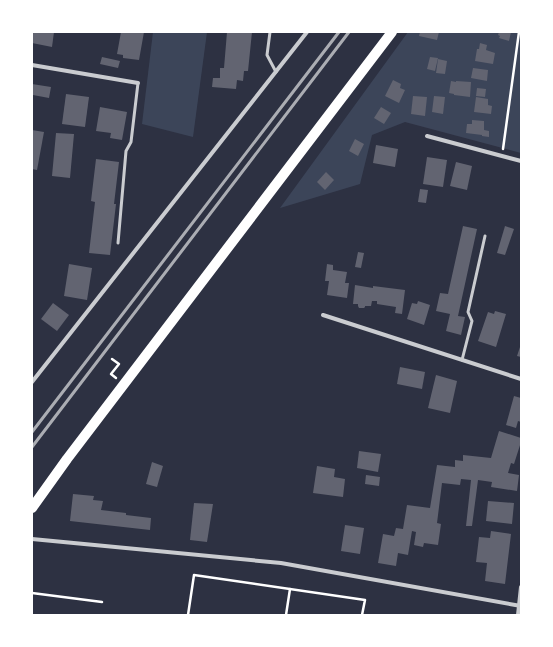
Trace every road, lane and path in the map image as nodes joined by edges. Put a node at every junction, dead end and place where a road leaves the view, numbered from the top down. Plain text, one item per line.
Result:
1 (270, 32) edge
2 (307, 32) edge
3 (392, 32) edge
4 (518, 32) edge
5 (32, 65) edge
6 (276, 72) junction
7 (138, 83) joint
8 (427, 136) dead end
9 (502, 156) junction
10 (521, 162) edge
11 (485, 236) dead end
12 (118, 243) dead end
13 (323, 315) dead end
14 (112, 359) dead end
15 (462, 360) junction
16 (111, 374) dead end
17 (521, 379) edge
18 (32, 382) edge
19 (32, 508) edge
20 (32, 539) edge
21 (521, 588) edge
22 (290, 589) junction
23 (32, 593) edge
24 (102, 602) dead end
25 (520, 606) edge
26 (188, 615) edge
27 (286, 615) edge
28 (362, 615) edge
29 (518, 615) edge

1 - 6 lane
2 - 6 street
3 - 19 main road
4 - 9 path
5 - 7 street
6 - 18 street
7 - 12 lane
8 - 9 street
9 - 10 street
11 - 15 lane
13 - 15 street
14 - 16 path
15 - 17 street
20 - 25 street
21 - 25 street
22 - 26 path
22 - 27 path
22 - 28 path
23 - 24 path
25 - 29 street

